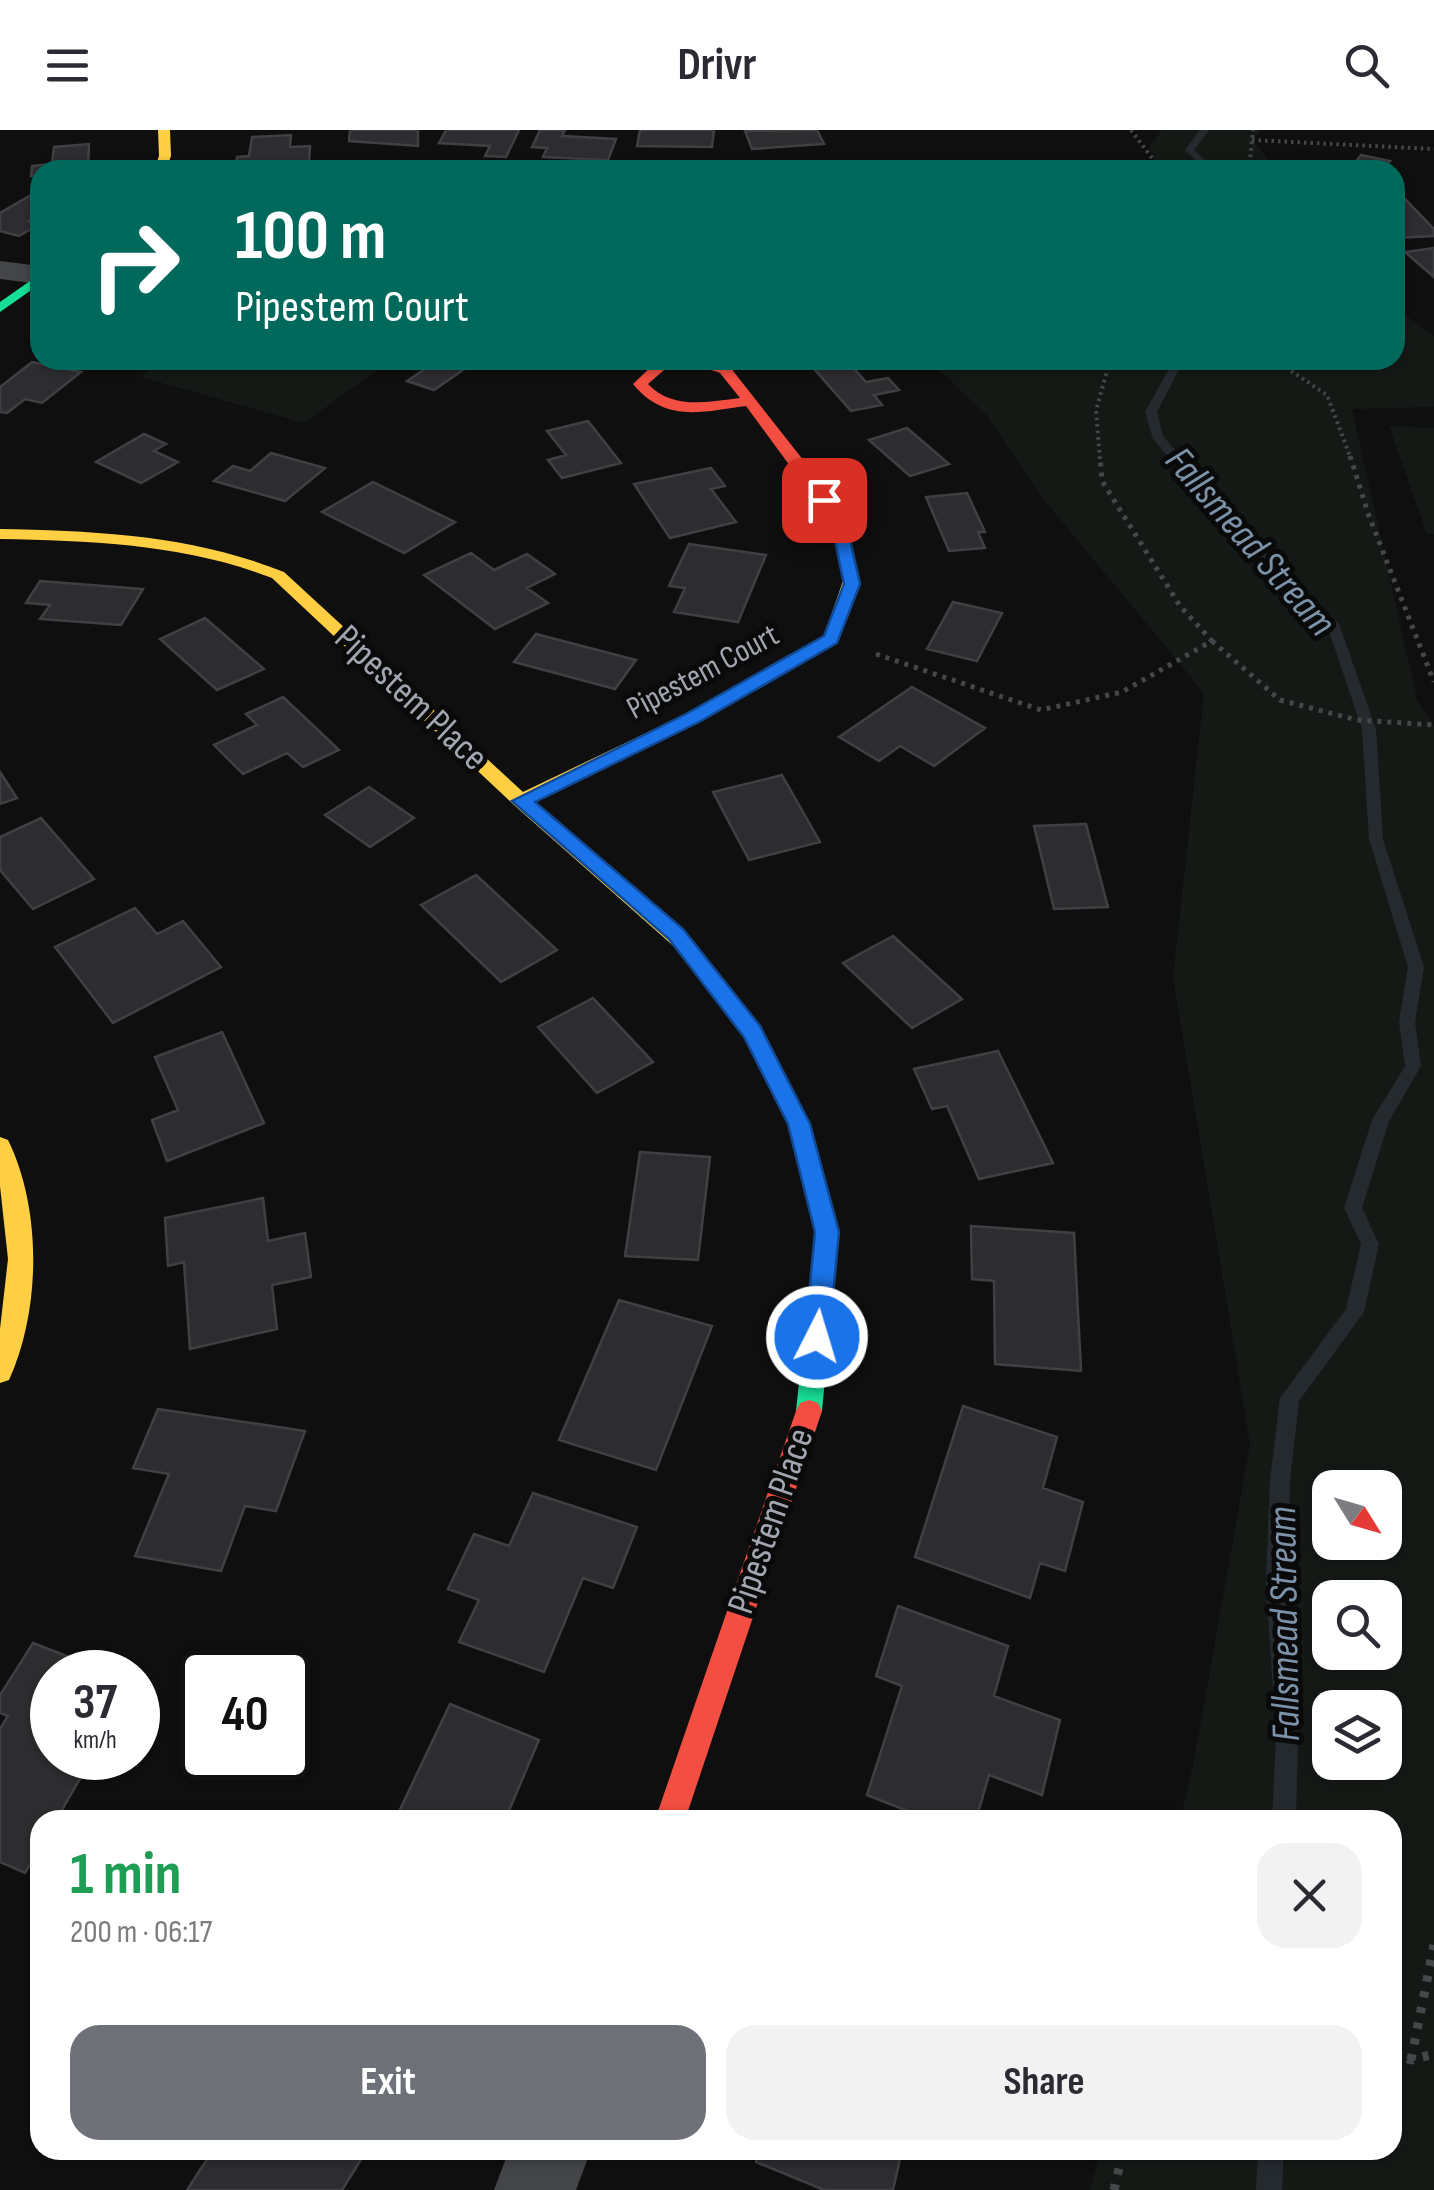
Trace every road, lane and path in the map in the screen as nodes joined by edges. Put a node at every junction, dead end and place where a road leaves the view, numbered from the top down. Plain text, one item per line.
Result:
1 (164, 130) edge
2 (1132, 130) edge
3 (1253, 130) edge
4 (1252, 140) junction
5 (1434, 149) edge
6 (164, 160) edge
7 (1154, 160) edge
8 (1251, 160) edge
9 (0, 270) edge
10 (30, 275) edge
11 (30, 285) edge
12 (0, 308) edge
13 (1107, 370) edge
14 (1290, 370) edge
15 (750, 401) dead end
16 (0, 534) edge
17 (831, 639) junction
18 (1212, 641) junction
19 (1434, 682) edge
20 (1434, 724) edge
21 (522, 801) junction
22 (0, 1146) edge
23 (0, 1372) edge
24 (673, 1810) edge
25 (1434, 1945) edge
26 (1434, 2054) edge
27 (1402, 2057) edge
28 (1411, 2060) junction
29 (546, 2160) edge
30 (1121, 2160) edge
31 (535, 2190) edge
32 (1114, 2190) edge

1 - 6 street
2 - 7 path
3 - 4 path
4 - 5 path
4 - 8 path
9 - 10 street
11 - 12 street
13 - 18 path
14 - 19 path
15 - 17 street, Pipestem Court
16 - 21 street, Pipestem Place
17 - 18 path
17 - 21 street, Pipestem Court
18 - 20 path
21 - 24 street, Pipestem Place
22 - 23 street
25 - 28 path
26 - 28 path
27 - 28 path
29 - 31 street
30 - 32 path

